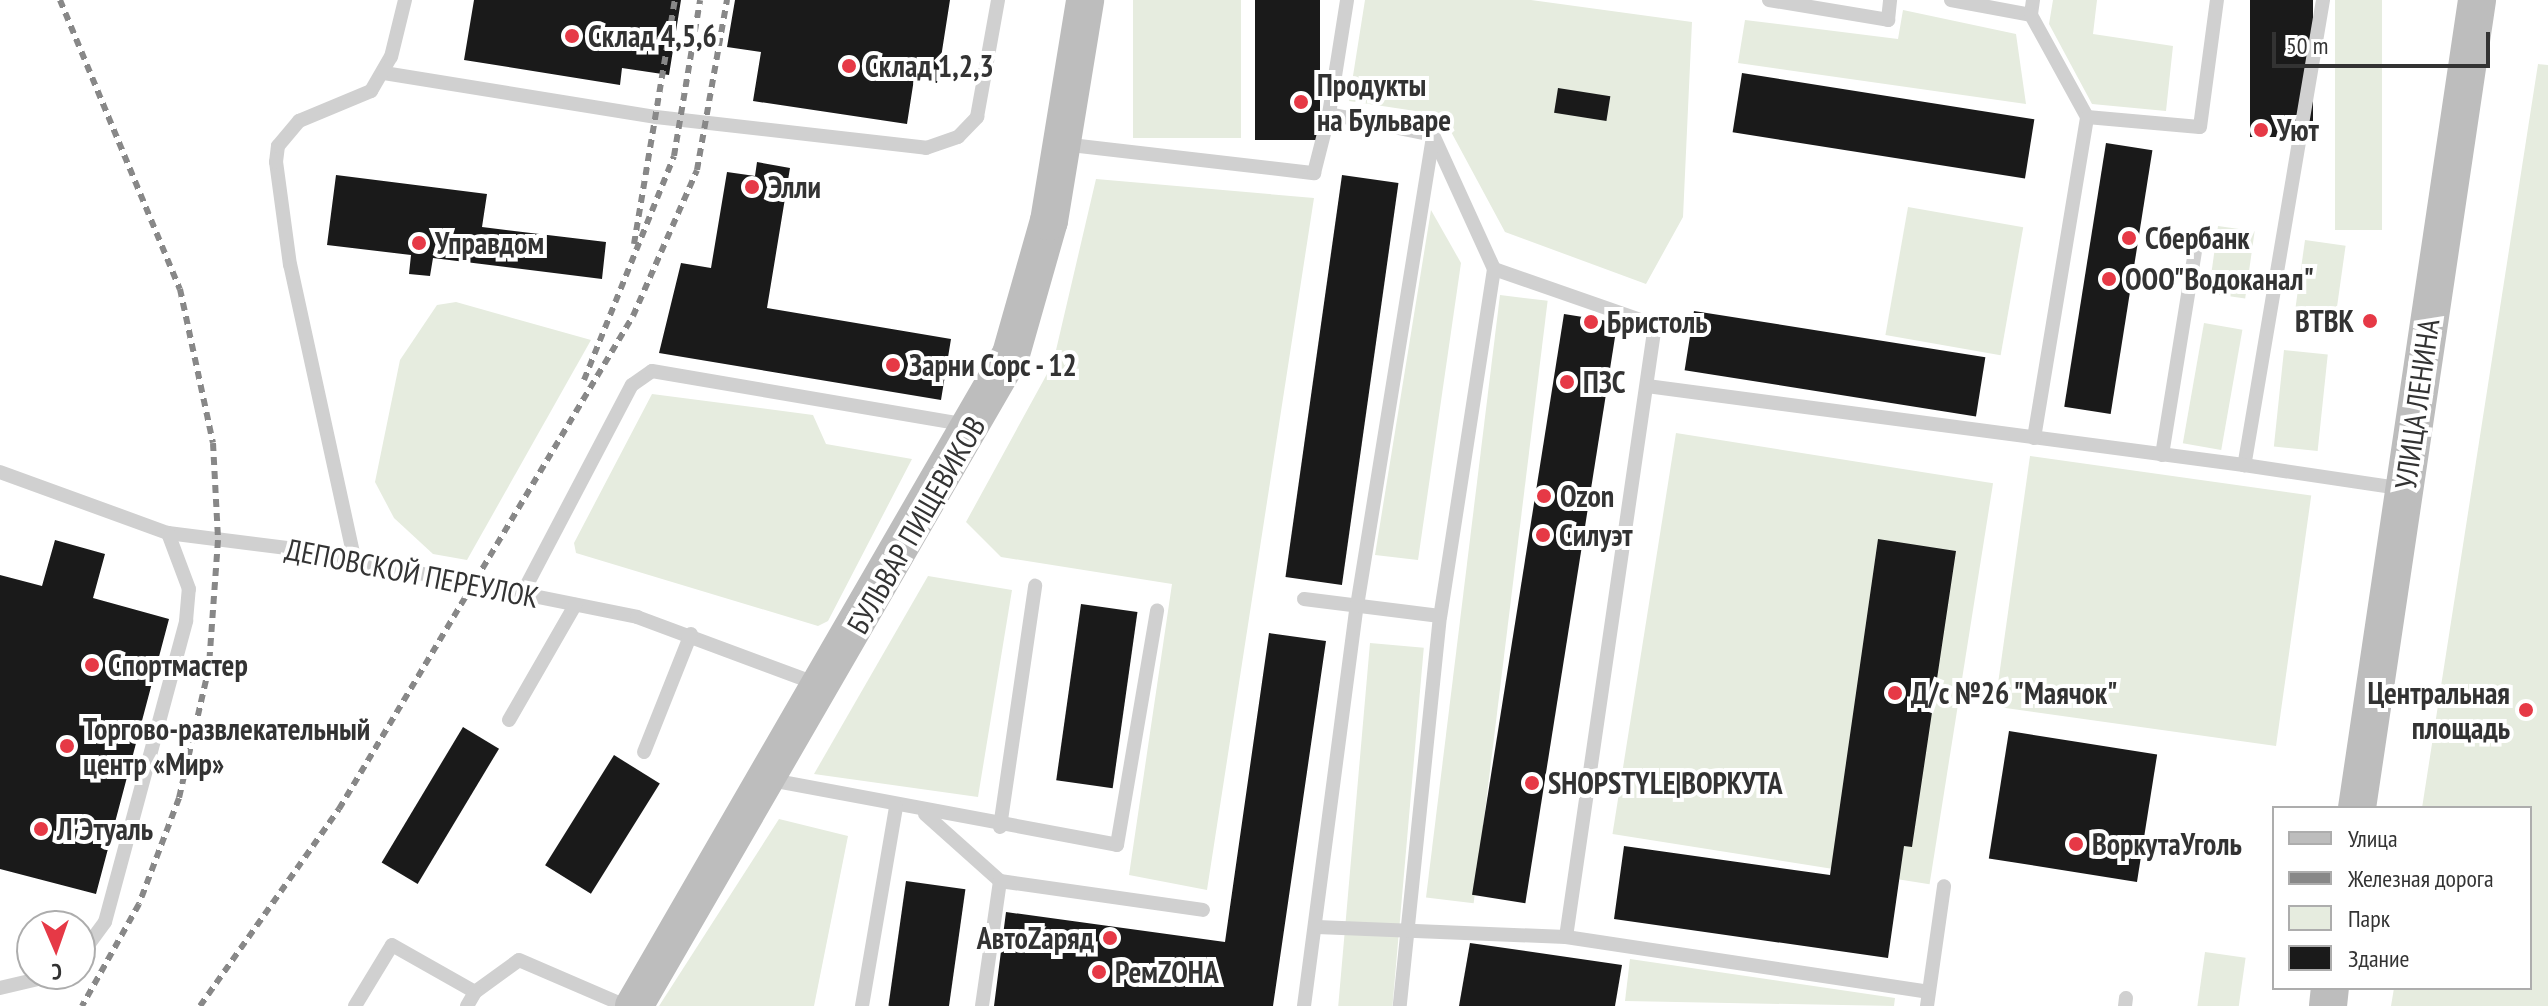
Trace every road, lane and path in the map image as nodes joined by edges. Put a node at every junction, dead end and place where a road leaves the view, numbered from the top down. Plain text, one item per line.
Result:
1 (405, 0) edge
2 (998, 0) edge
3 (1085, 0) edge
4 (1347, 0) edge
5 (1769, 0) edge
6 (1890, 0) edge
7 (1951, 0) edge
8 (2217, 0) edge
9 (2323, 0) edge
10 (2477, 0) edge
11 (2032, 7) edge
12 (384, 73) junction
13 (1329, 114) junction
14 (2087, 117) junction
15 (1433, 135) junction
16 (1062, 144) junction
17 (2197, 239) dead end
18 (1494, 269) junction
19 (1647, 386) junction
20 (976, 426) junction
21 (2034, 438) junction
22 (2162, 455) junction
23 (2244, 465) junction
24 (0, 472) edge
25 (2404, 489) junction
26 (168, 533) junction
27 (355, 562) junction
28 (1035, 586) dead end
29 (521, 596) junction
30 (1304, 599) dead end
31 (575, 605) junction
32 (1357, 606) junction
33 (1157, 610) dead end
34 (1440, 616) junction
35 (691, 634) junction
36 (821, 686) junction
37 (509, 720) dead end
38 (644, 752) dead end
39 (771, 780) junction
40 (2357, 806) edge
41 (896, 807) junction
42 (925, 813) junction
43 (1000, 827) junction
44 (1000, 881) junction
45 (1944, 886) dead end
46 (1203, 910) dead end
47 (1317, 927) junction
48 (1402, 932) junction
49 (96, 934) edge
50 (1566, 937) junction
51 (475, 992) junction
52 (1928, 999) edge
53 (355, 1006) edge
54 (467, 1006) edge
55 (626, 1006) edge
56 (634, 1006) edge
57 (862, 1006) edge
58 (982, 1006) edge
59 (1304, 1006) edge
60 (1400, 1006) edge

1 - 12 lane
2 - 12 lane
3 - 16 main road, БУЛЬВАР ПИЩЕВИКОВ
4 - 13 lane
5 - 6 lane
7 - 11 lane
8 - 14 lane
9 - 23 lane
10 - 25 main road, УЛИЦА ЛЕНИНА
11 - 14 lane
12 - 27 lane
13 - 15 lane
13 - 16 lane
14 - 21 lane
15 - 18 lane
15 - 32 lane
16 - 20 main road, БУЛЬВАР ПИЩЕВИКОВ
17 - 22 lane
18 - 19 lane
18 - 34 lane
19 - 21 lane
19 - 50 lane
20 - 29 lane
20 - 36 main road, БУЛЬВАР ПИЩЕВИКОВ
21 - 22 lane
22 - 23 lane
23 - 25 lane
24 - 26 lane, ДЕПОВСКОЙ ПЕРЕУЛОК
25 - 40 main road, УЛИЦА ЛЕНИНА
26 - 27 lane, ДЕПОВСКОЙ ПЕРЕУЛОК
26 - 49 lane
27 - 29 lane, ДЕПОВСКОЙ ПЕРЕУЛОК
28 - 43 lane
29 - 31 lane, ДЕПОВСКОЙ ПЕРЕУЛОК
30 - 32 lane
31 - 35 lane, ДЕПОВСКОЙ ПЕРЕУЛОК
31 - 37 lane
32 - 34 lane
32 - 47 lane
33 - 43 lane
34 - 48 lane
35 - 36 lane, ДЕПОВСКОЙ ПЕРЕУЛОК
35 - 38 lane
36 - 39 main road, БУЛЬВАР ПИЩЕВИКОВ
39 - 41 lane
39 - 56 main road, БУЛЬВАР ПИЩЕВИКОВ
41 - 42 lane
41 - 57 lane
42 - 43 lane
42 - 44 lane
44 - 46 lane
44 - 58 lane
45 - 52 lane
47 - 48 lane
47 - 59 lane
48 - 50 lane
48 - 60 lane
50 - 52 lane
51 - 53 lane
51 - 54 lane
51 - 55 lane

